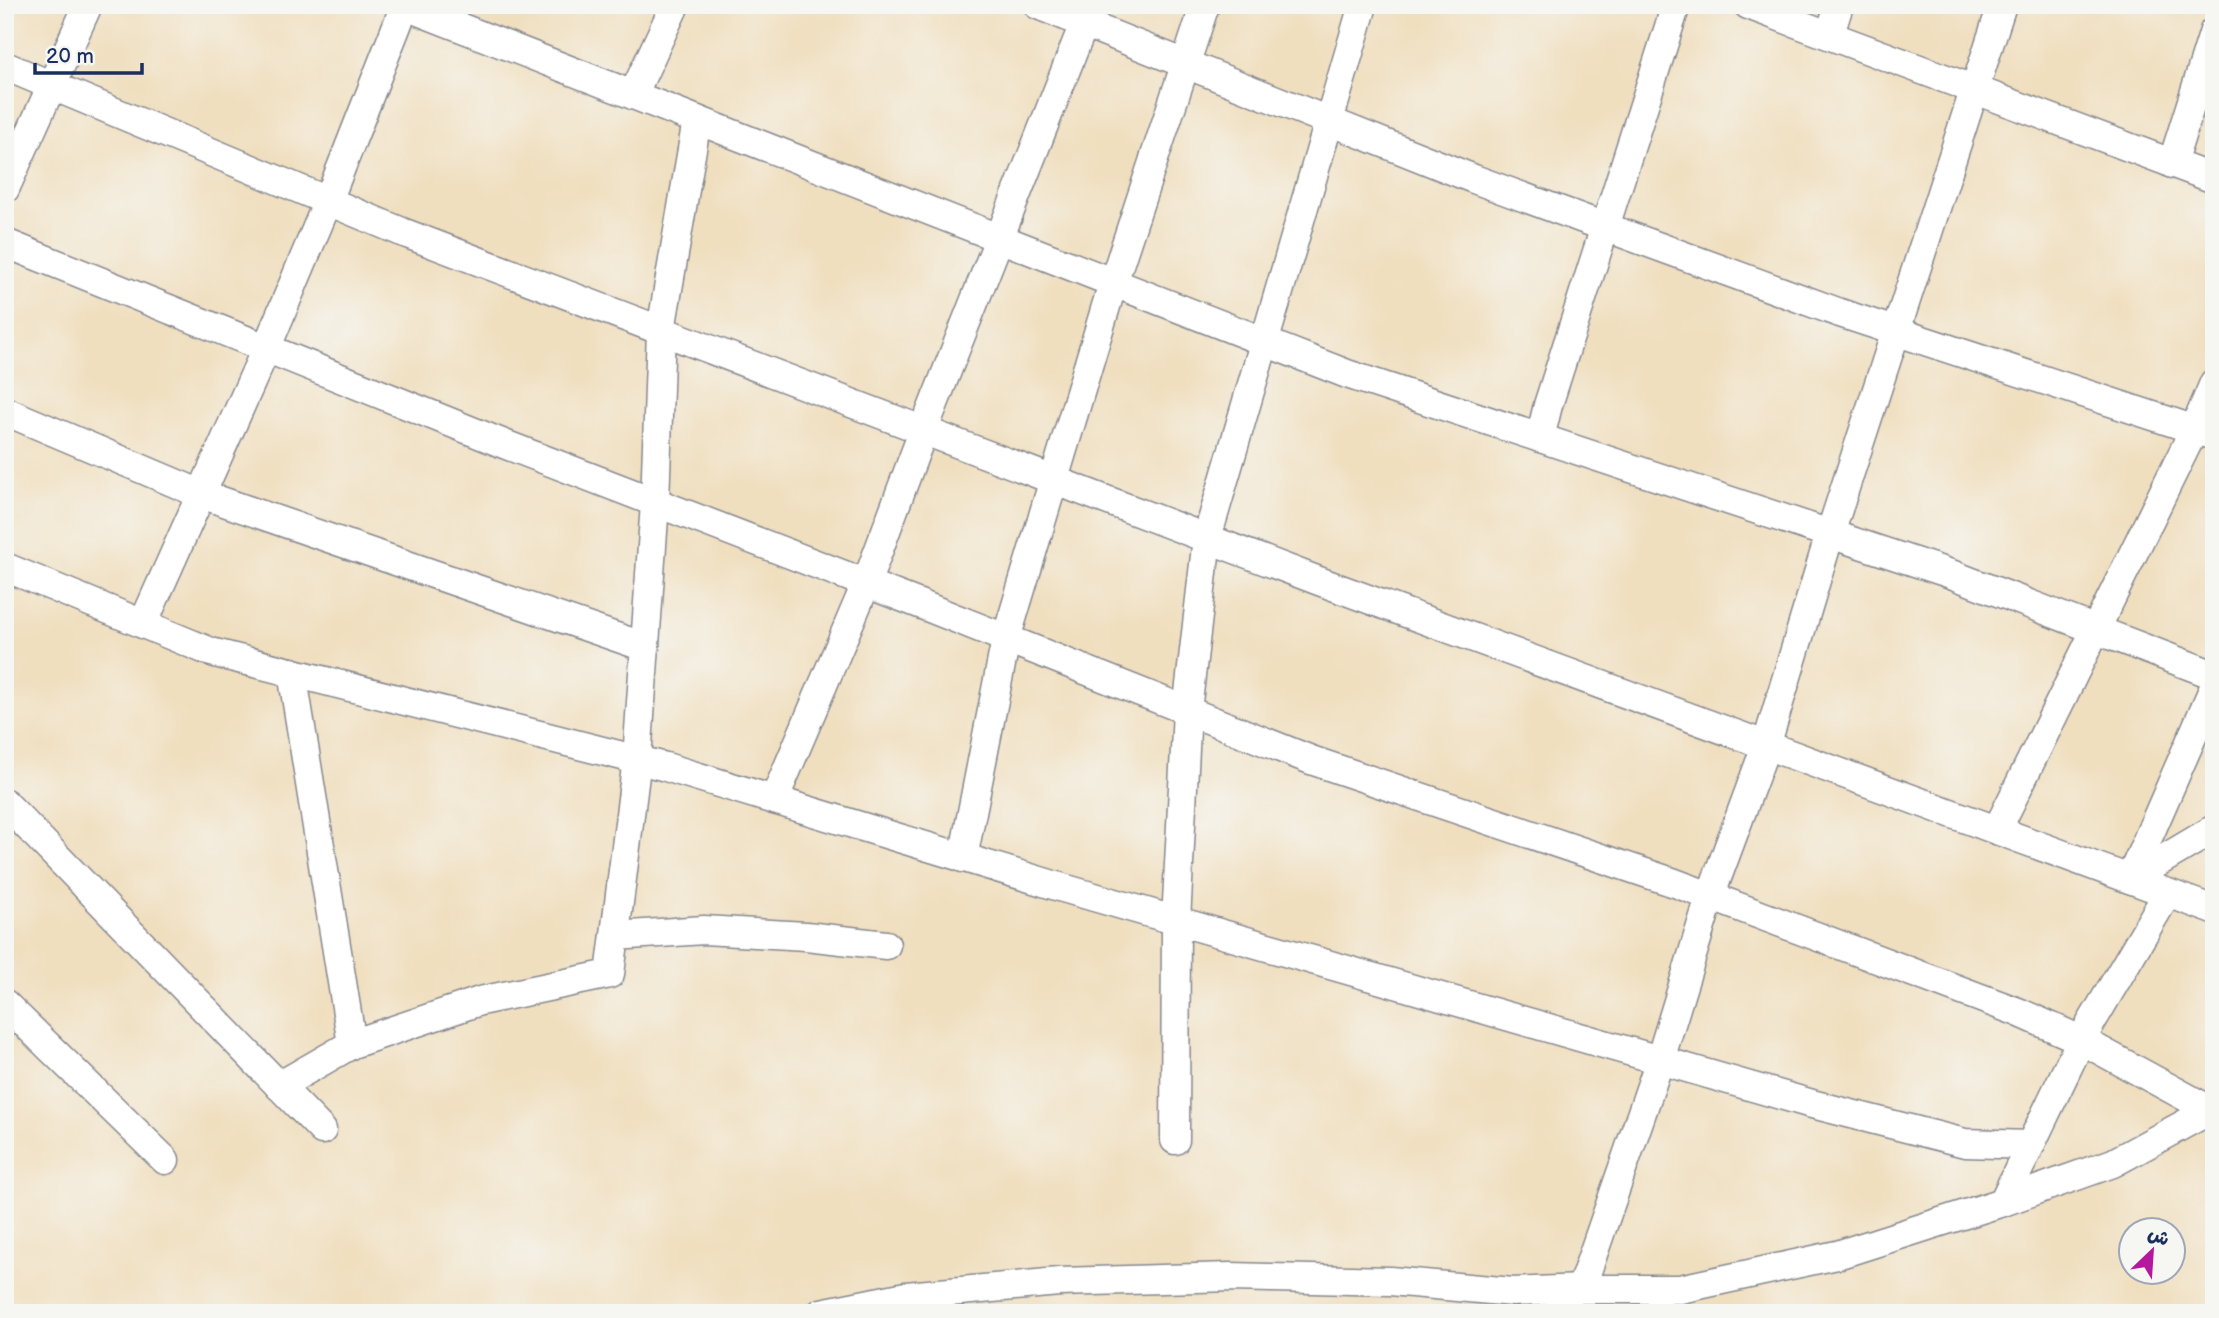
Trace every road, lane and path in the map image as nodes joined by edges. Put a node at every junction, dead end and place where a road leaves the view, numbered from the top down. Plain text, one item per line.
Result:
1 (88, 5) edge
2 (405, 5) edge
3 (675, 5) edge
4 (1038, 5) edge
5 (1205, 5) edge
6 (1363, 5) edge
7 (1676, 5) edge
8 (1748, 5) edge
9 (1839, 5) edge
10 (2002, 5) edge
11 (1088, 14) edge
12 (2214, 32) edge
13 (1830, 34) junction
14 (1185, 64) junction
15 (5, 66) edge
16 (51, 85) junction
17 (1976, 90) junction
18 (633, 95) junction
19 (697, 120) junction
20 (1328, 120) junction
21 (2172, 164) junction
22 (2214, 179) edge
23 (5, 189) edge
24 (328, 201) junction
25 (1607, 227) junction
26 (1000, 239) junction
27 (5, 243) edge
28 (1113, 283) junction
29 (661, 330) junction
30 (1897, 331) junction
31 (1263, 342) junction
32 (266, 349) junction
33 (2214, 383) edge
34 (5, 411) edge
35 (924, 429) junction
36 (2204, 433) edge
37 (1540, 438) junction
38 (1055, 480) junction
39 (201, 494) junction
40 (655, 503) junction
41 (1830, 534) junction
42 (1207, 538) junction
43 (5, 567) edge
44 (866, 584) junction
45 (143, 624) junction
46 (2094, 629) junction
47 (1006, 639) junction
48 (645, 647) junction
49 (292, 672) junction
50 (2214, 675) edge
51 (2214, 687) edge
52 (1187, 711) junction
53 (1766, 746) junction
54 (637, 759) junction
55 (774, 800) junction
56 (5, 803) edge
57 (2214, 829) edge
58 (1997, 831) junction
59 (963, 858) junction
60 (2130, 879) junction
61 (2167, 894) junction
62 (1710, 897) junction
63 (2214, 910) edge
64 (1176, 921) junction
65 (615, 936) junction
66 (886, 945) dead end
67 (5, 1004) edge
68 (2081, 1040) junction
69 (352, 1044) junction
70 (1660, 1060) junction
71 (279, 1086) junction
72 (2212, 1109) edge
73 (322, 1130) dead end
74 (1175, 1140) dead end
75 (2030, 1145) junction
76 (165, 1160) dead end
77 (2003, 1202) junction
78 (1581, 1289) junction
79 (821, 1313) edge

1 - 16 street
2 - 18 street
2 - 24 street
3 - 18 street
4 - 11 street
5 - 14 street
6 - 20 street
7 - 25 street
8 - 13 street
9 - 13 street
10 - 17 street
11 - 14 street
11 - 26 street
12 - 21 street
13 - 17 street
14 - 20 street
14 - 28 street
15 - 16 street
16 - 23 street
16 - 24 street
17 - 21 street
17 - 30 street
18 - 19 street
19 - 26 street
19 - 29 street
20 - 25 street
20 - 31 street
21 - 22 street
24 - 29 street
24 - 32 street
25 - 30 street
25 - 37 street
26 - 28 street
26 - 35 street
27 - 32 street
28 - 31 street
28 - 38 street
29 - 35 street
29 - 40 street
30 - 36 street
30 - 41 street
31 - 37 street
31 - 42 street
32 - 39 street
32 - 40 street
33 - 36 street
34 - 39 street
35 - 38 street
35 - 44 street
36 - 46 street
37 - 41 street
38 - 42 street
38 - 47 street
39 - 45 street
39 - 48 street
40 - 44 street
40 - 48 street
41 - 46 street
41 - 53 street
42 - 52 street
42 - 53 street
43 - 45 street
44 - 47 street
44 - 55 street
45 - 49 street
46 - 50 street
46 - 58 street
47 - 52 street
47 - 59 street
48 - 54 street
49 - 54 street
49 - 69 street
51 - 60 street
52 - 62 street
52 - 64 street
53 - 58 street
53 - 62 street
54 - 55 street
54 - 65 street
55 - 59 street
56 - 71 street
57 - 60 street
58 - 60 street
59 - 64 street
60 - 61 street
61 - 63 street
61 - 68 street
62 - 68 street
62 - 70 street
64 - 70 street
64 - 74 street
65 - 66 street
65 - 69 street
67 - 76 street
68 - 72 street
68 - 75 street
69 - 71 street
70 - 75 street
70 - 78 street
71 - 73 street
72 - 77 street
75 - 77 street
77 - 78 street
78 - 79 street

